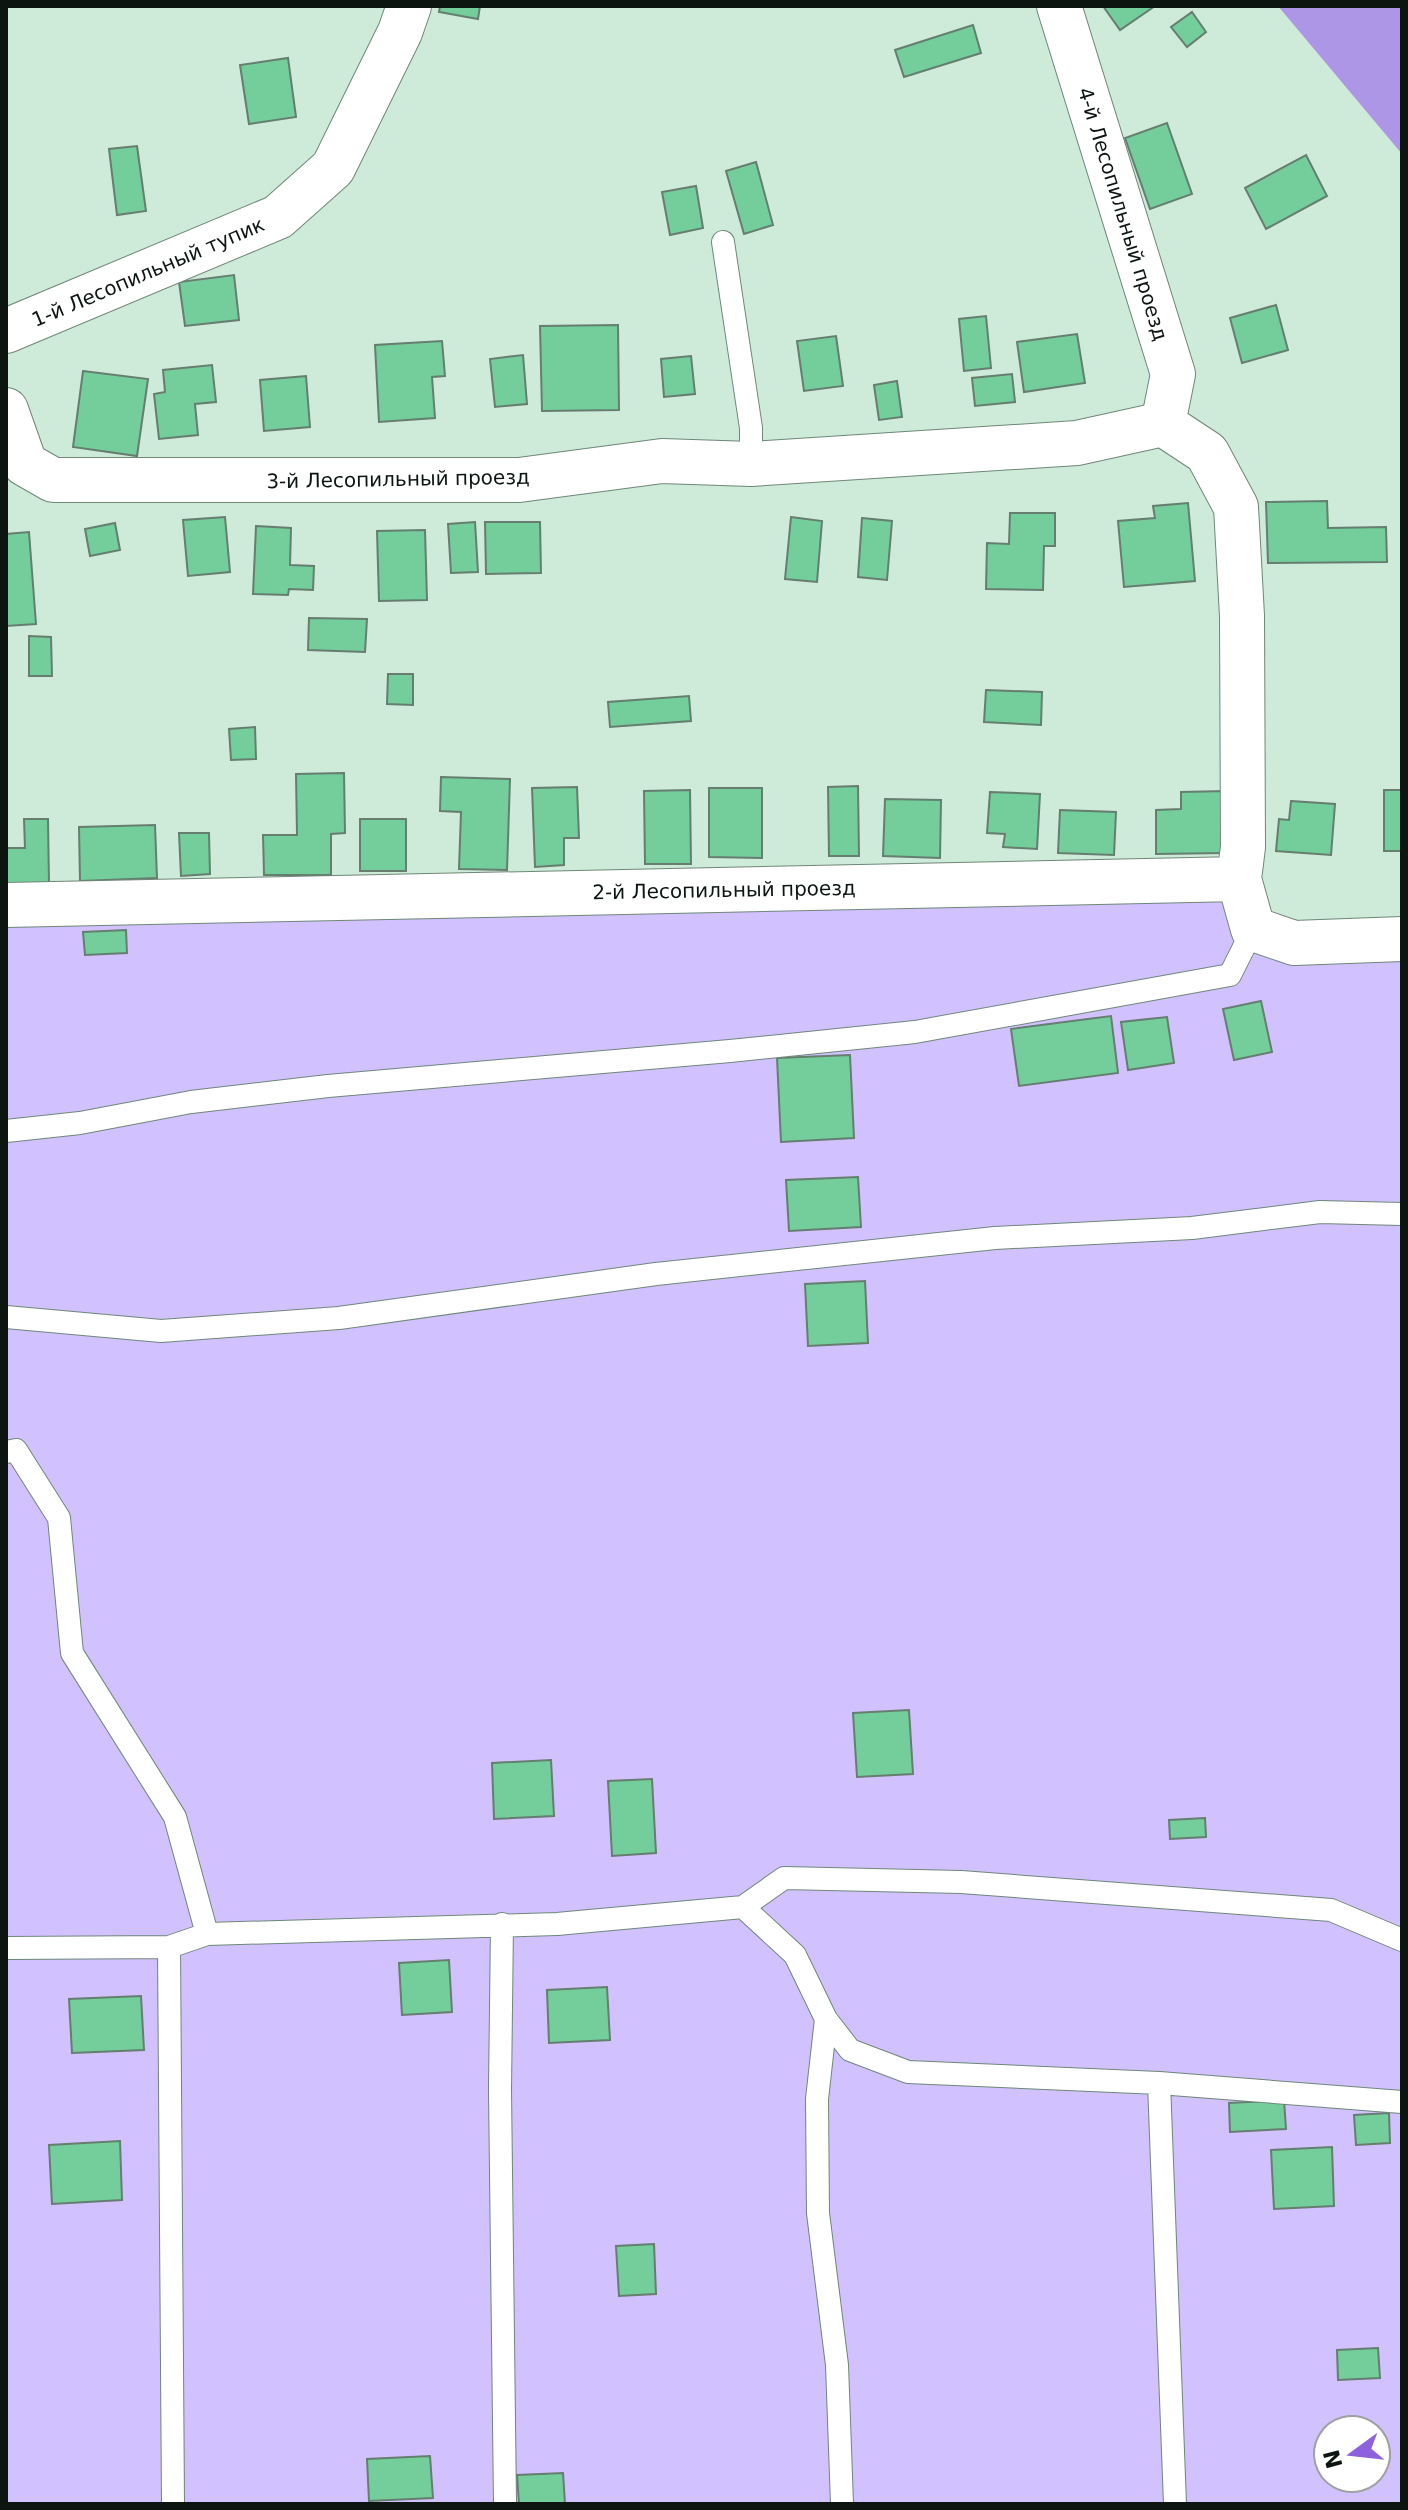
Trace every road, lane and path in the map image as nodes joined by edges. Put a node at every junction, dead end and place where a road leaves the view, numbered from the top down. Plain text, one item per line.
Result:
1 (409, 6) edge
2 (1059, 6) edge
3 (723, 242) dead end
4 (6, 331) edge
5 (6, 410) edge
6 (1163, 424) junction
7 (751, 464) junction
8 (1239, 879) junction
9 (6, 905) edge
10 (1253, 929) junction
11 (1402, 939) edge
12 (6, 1131) edge
13 (1402, 1214) edge
14 (6, 1317) edge
15 (6, 1452) edge
16 (743, 1907) junction
17 (502, 1924) junction
18 (207, 1934) junction
19 (1402, 1940) edge
20 (169, 1947) junction
21 (6, 1948) edge
22 (826, 2019) junction
23 (1159, 2083) junction
24 (1402, 2102) edge
25 (173, 2504) edge
26 (505, 2504) edge
27 (842, 2504) edge
28 (1175, 2504) edge

1 - 4 street, 1-й Лесопильный тупик
2 - 6 street, 4-й Лесопильный проезд
3 - 7 lane
5 - 7 street, 3-й Лесопильный проезд
6 - 7 street, 3-й Лесопильный проезд
6 - 8 street
8 - 9 street, 2-й Лесопильный проезд
8 - 10 street
10 - 11 street
10 - 12 lane
13 - 14 lane
15 - 18 lane
16 - 17 lane
16 - 19 lane
16 - 22 lane
17 - 18 lane
17 - 26 lane
18 - 20 lane
20 - 21 lane
20 - 25 lane
22 - 23 lane
22 - 27 lane
23 - 24 lane
23 - 28 lane

